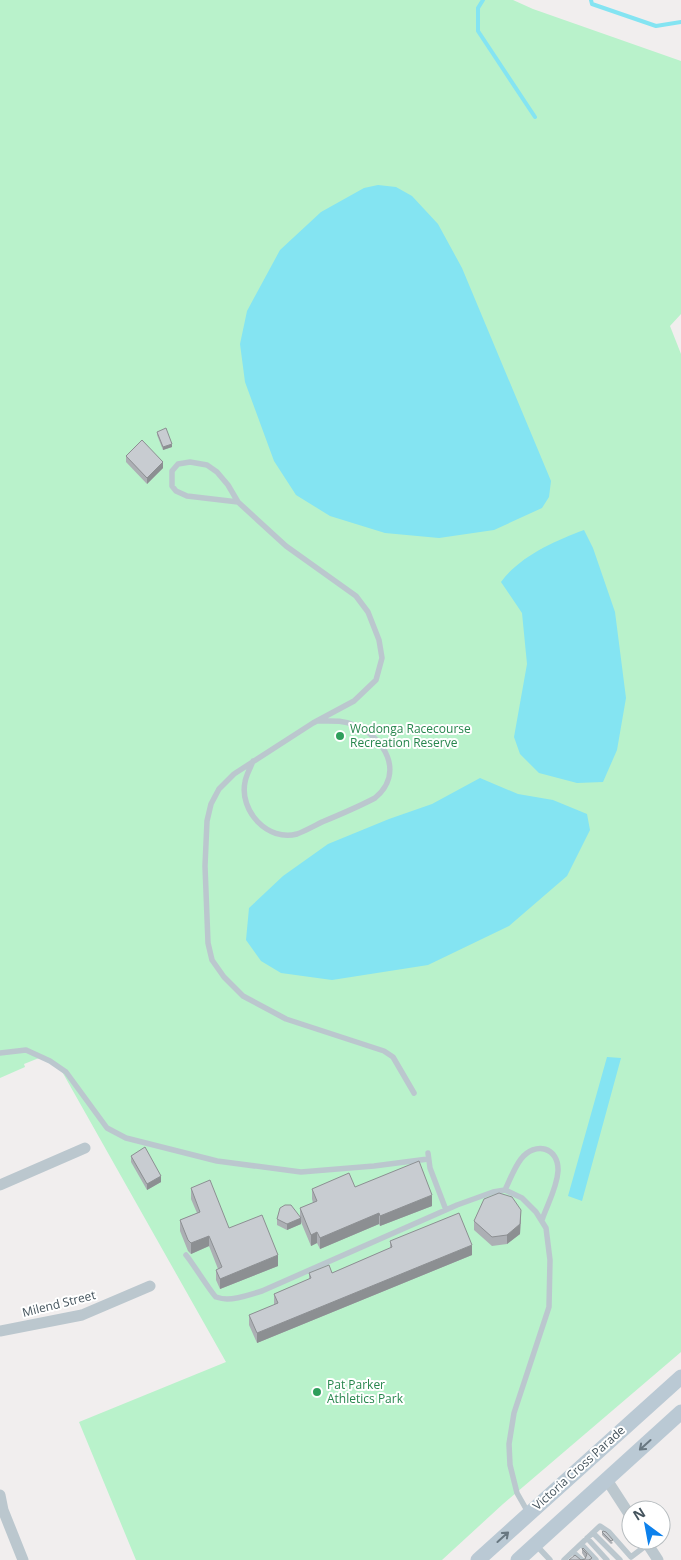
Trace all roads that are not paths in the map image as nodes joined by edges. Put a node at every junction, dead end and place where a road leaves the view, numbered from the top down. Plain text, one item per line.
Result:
1 (238, 502) junction
2 (318, 721) junction
3 (254, 761) junction
4 (0, 1053) edge
5 (414, 1093) dead end
6 (85, 1148) dead end
7 (0, 1184) edge
8 (505, 1190) junction
9 (446, 1210) junction
10 (542, 1220) junction
11 (186, 1255) dead end
12 (150, 1286) dead end
13 (0, 1332) edge
14 (681, 1377) edge
15 (681, 1412) edge
16 (607, 1480) junction
17 (0, 1495) edge
18 (621, 1501) edge
19 (1, 1510) edge
20 (529, 1514) junction
21 (593, 1532) junction
22 (587, 1538) junction
23 (536, 1544) junction
24 (581, 1544) junction
25 (573, 1552) junction
26 (630, 1559) edge
27 (23, 1560) edge
28 (478, 1560) edge
29 (518, 1560) edge
30 (550, 1560) edge
31 (564, 1560) edge
32 (582, 1560) edge
33 (596, 1560) edge
34 (607, 1560) edge
35 (620, 1560) edge

1 - 1 lane
1 - 2 lane
2 - 3 lane
2 - 3 lane
3 - 5 lane
4 - 9 lane
6 - 7 street
8 - 9 lane
8 - 10 lane
8 - 10 lane
9 - 11 lane
10 - 20 lane
12 - 13 street, Milend Street
14 - 20 main road, Victoria Cross Parade
15 -> 16 main road
16 - 18 street
16 - 23 main road
17 - 19 street
19 - 27 street
28 -> 20 main road, Victoria Cross Parade
21 - 22 lane
21 - 26 lane
21 - 35 lane
22 - 24 lane
22 - 34 lane
23 - 29 main road
23 - 30 lane
24 - 25 lane
24 - 33 lane
25 - 31 lane
25 - 32 lane

